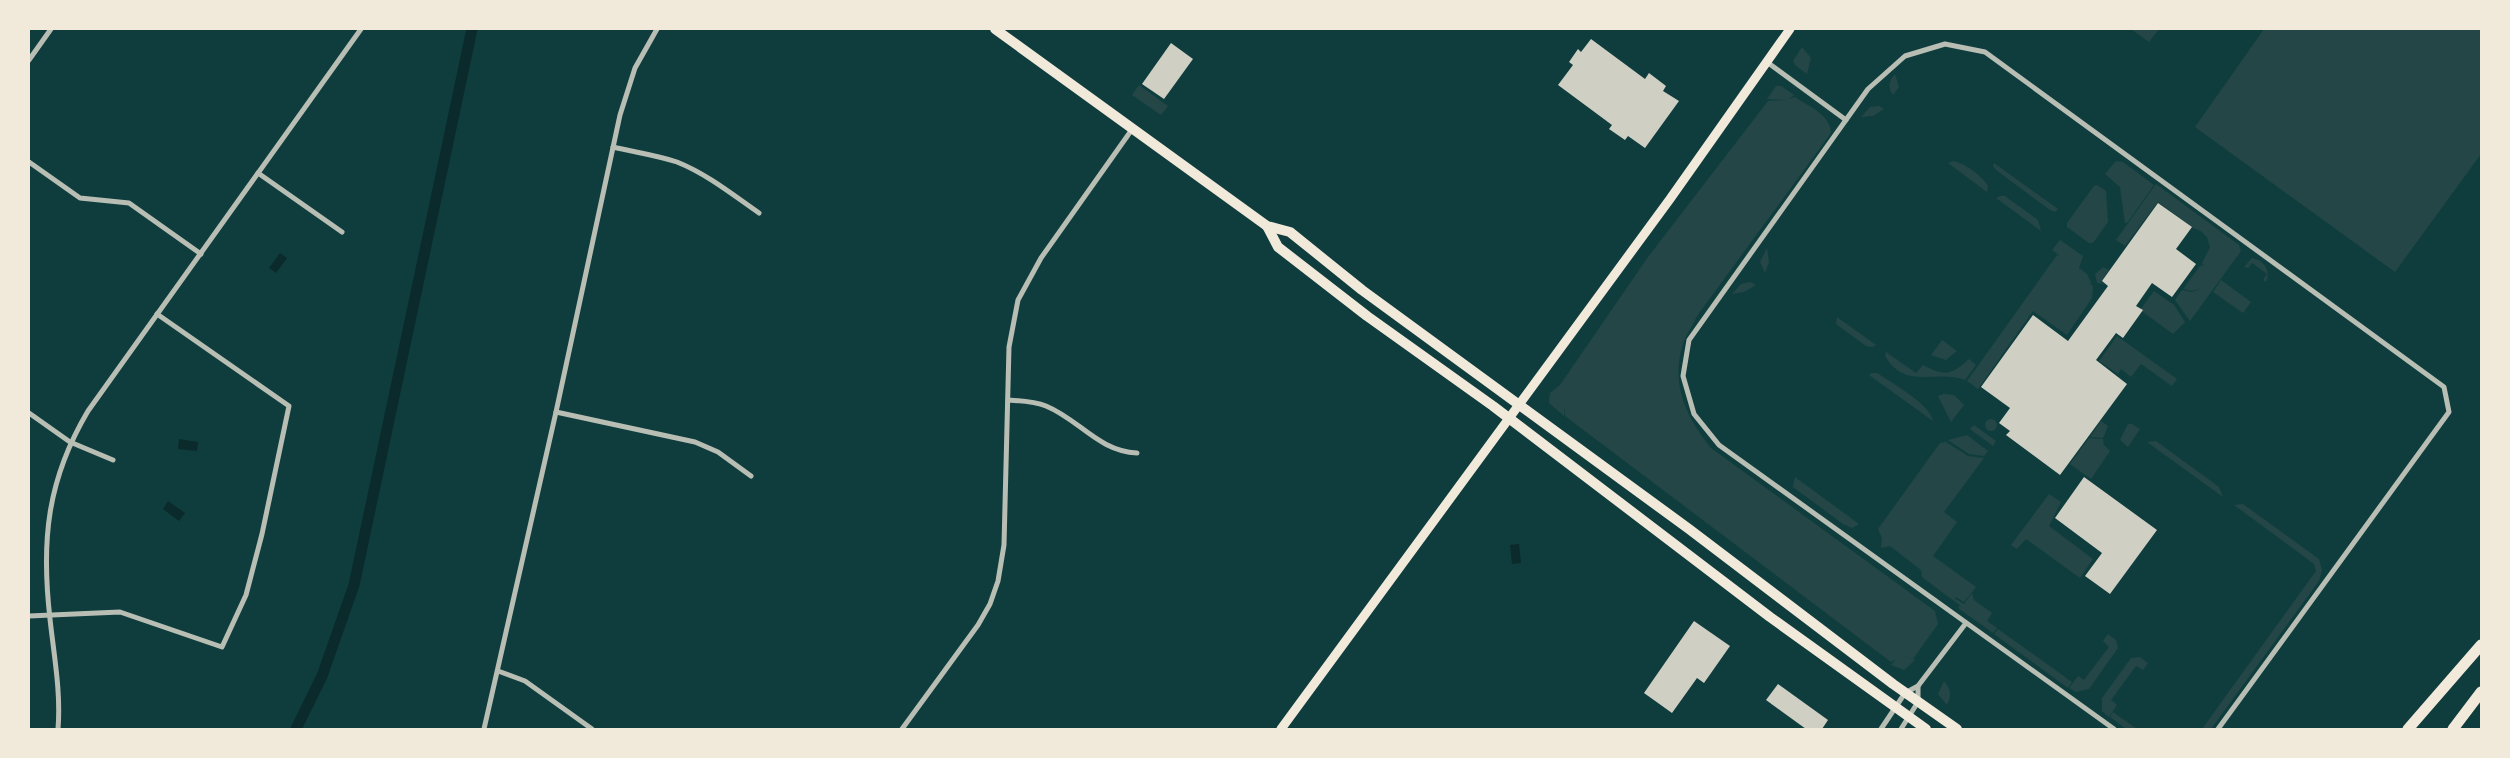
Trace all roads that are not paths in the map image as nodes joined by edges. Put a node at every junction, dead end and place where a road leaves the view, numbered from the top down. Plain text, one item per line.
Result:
1 (51, 29) edge
2 (361, 29) edge
3 (657, 29) edge
4 (996, 29) edge
5 (1790, 29) edge
6 (29, 60) edge
7 (1767, 62) junction
8 (1846, 120) junction
9 (1134, 128) junction
10 (612, 147) junction
11 (29, 162) edge
12 (258, 173) junction
13 (759, 214) dead end
14 (1267, 226) junction
15 (342, 232) dead end
16 (201, 254) junction
17 (157, 314) junction
18 (1008, 400) junction
19 (1519, 404) junction
20 (556, 412) junction
21 (29, 413) edge
22 (1508, 418) junction
23 (70, 442) junction
24 (1137, 453) dead end
25 (113, 460) dead end
26 (751, 476) dead end
27 (29, 616) edge
28 (50, 617) junction
29 (1966, 623) junction
30 (2481, 645) edge
31 (498, 671) junction
32 (1918, 686) junction
33 (2481, 692) edge
34 (1905, 693) junction
35 (1918, 702) junction
36 (1895, 708) junction
37 (1909, 718) junction
38 (58, 729) edge
39 (484, 729) edge
40 (592, 729) edge
41 (902, 729) edge
42 (1281, 729) edge
43 (1880, 729) edge
44 (1901, 729) edge
45 (1926, 729) edge
46 (1956, 729) edge
47 (2114, 729) edge
48 (2218, 729) edge
49 (2408, 729) edge
50 (2453, 729) edge

1 - 6 street
2 - 12 street
3 - 10 street
4 - 9 main road
5 - 7 main road
7 - 8 street
7 - 19 main road
8 - 29 street
8 - 48 street
9 - 14 main road
9 - 18 street
10 - 13 street
10 - 20 street
11 - 16 street
12 - 15 street
12 - 16 street
14 - 19 main road
14 - 22 main road
16 - 17 street
17 - 23 street
17 - 28 street
18 - 24 street
18 - 41 street
19 - 22 main road
19 - 34 main road
20 - 26 street
20 - 31 street
21 - 23 street
22 - 36 main road
22 - 42 main road
23 - 25 street
23 - 28 street
27 - 28 street
28 - 38 street
29 - 32 street
29 - 47 street
30 - 49 highway
31 - 39 street
31 - 40 street
32 - 34 street
32 - 35 street
33 - 50 highway
34 - 35 main road
34 - 36 street
35 - 37 street
35 - 46 main road
36 - 37 main road
36 - 43 street
37 - 44 street
37 - 45 main road

